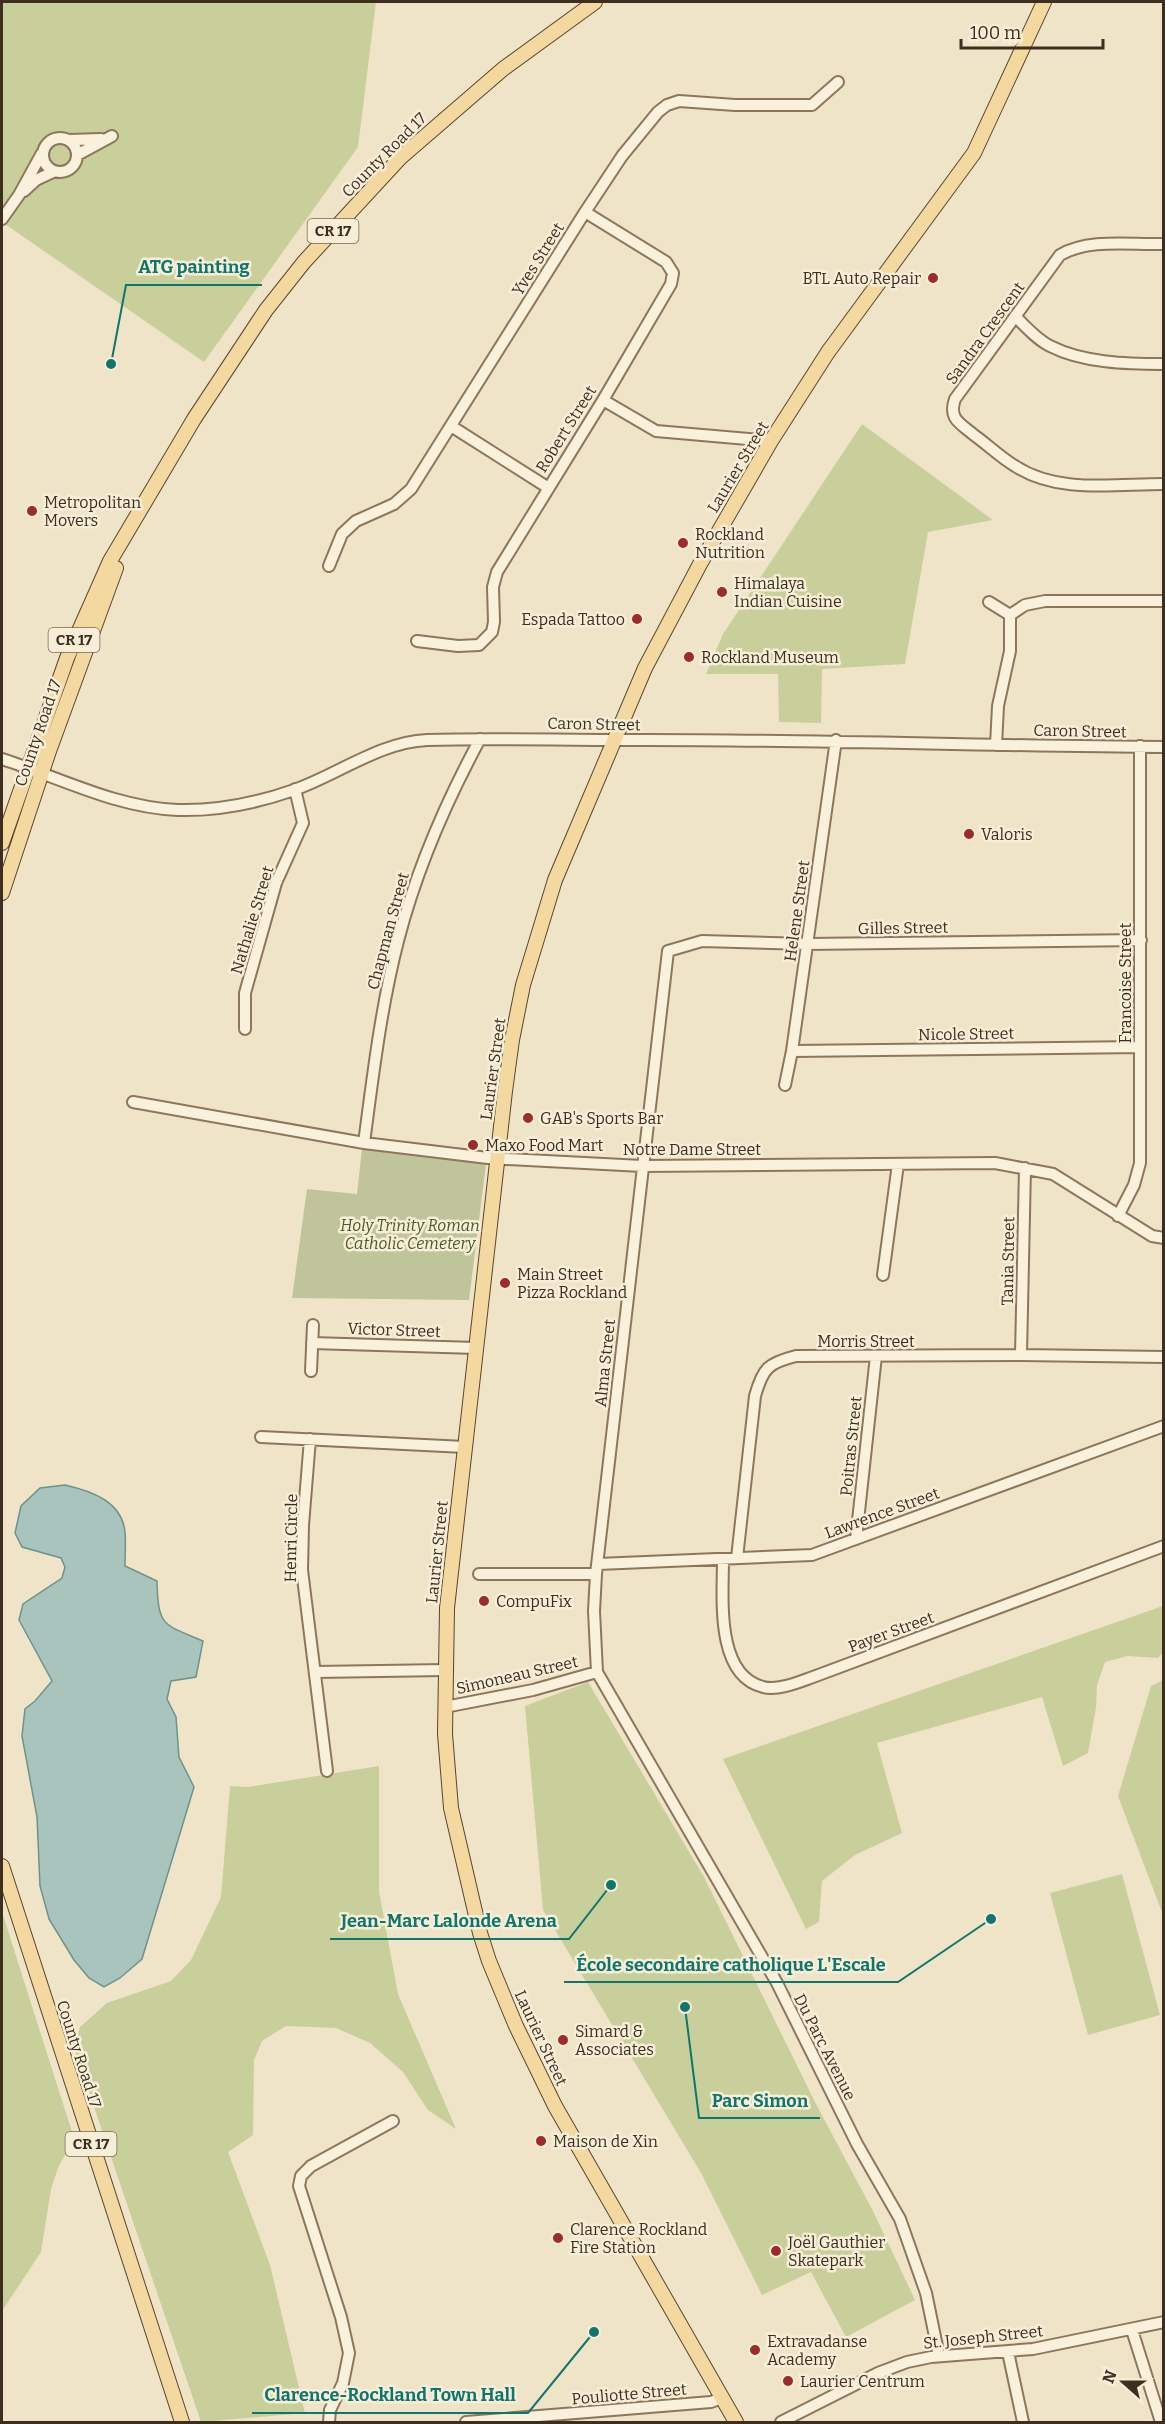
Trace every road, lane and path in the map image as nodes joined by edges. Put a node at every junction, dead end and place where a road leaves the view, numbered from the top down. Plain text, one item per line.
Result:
1 (595, 2) edge
2 (1044, 2) edge
3 (838, 82) dead end
4 (69, 140) junction
5 (42, 153) junction
6 (77, 155) junction
7 (53, 172) junction
8 (19, 195) junction
9 (585, 212) junction
10 (2, 219) edge
11 (1164, 244) edge
12 (1015, 316) junction
13 (1164, 364) edge
14 (603, 400) junction
15 (451, 426) junction
16 (771, 441) junction
17 (1164, 484) edge
18 (547, 487) junction
19 (136, 519) junction
20 (329, 566) dead end
21 (1164, 601) edge
22 (989, 602) dead end
23 (1010, 615) junction
24 (417, 641) dead end
25 (480, 739) junction
26 (614, 740) junction
27 (836, 740) junction
28 (996, 745) junction
29 (1140, 747) junction
30 (1164, 747) edge
31 (2, 759) edge
32 (27, 767) junction
33 (42, 773) junction
34 (295, 789) junction
35 (2, 843) edge
36 (2, 893) edge
37 (1141, 940) junction
38 (807, 944) junction
39 (668, 951) joint
40 (245, 1029) dead end
41 (1140, 1047) junction
42 (792, 1051) junction
43 (785, 1085) dead end
44 (133, 1102) dead end
45 (364, 1143) junction
46 (497, 1158) junction
47 (898, 1164) junction
48 (642, 1166) junction
49 (1025, 1168) junction
50 (1118, 1216) junction
51 (1164, 1238) edge
52 (883, 1275) dead end
53 (313, 1325) dead end
54 (312, 1343) junction
55 (476, 1347) junction
56 (1021, 1355) junction
57 (876, 1356) junction
58 (1164, 1357) edge
59 (311, 1371) dead end
60 (1164, 1426) edge
61 (261, 1437) dead end
62 (310, 1439) junction
63 (465, 1447) junction
64 (856, 1539) junction
65 (1164, 1546) edge
66 (738, 1558) junction
67 (723, 1559) junction
68 (597, 1569) junction
69 (479, 1574) dead end
70 (445, 1670) junction
71 (316, 1672) junction
72 (597, 1672) junction
73 (445, 1707) junction
74 (327, 1771) dead end
75 (2, 1866) edge
76 (393, 2121) dead end
77 (1164, 2322) edge
78 (1132, 2330) junction
79 (1008, 2352) junction
80 (939, 2356) junction
81 (722, 2398) junction
82 (182, 2422) edge
83 (329, 2422) edge
84 (466, 2422) edge
85 (736, 2422) edge
86 (781, 2422) edge
87 (1023, 2422) edge
88 (1161, 2422) edge

1 - 19 main road, County Road 17 / CR 17
2 - 16 main road, Laurier Street
3 - 9 street, Yves Street
4 - 5 street
4 - 6 street
4 - 6 street
5 - 7 street
5 - 8 street
6 - 7 street
7 - 8 street
8 - 10 street
9 - 14 street, Robert Street
9 - 15 street, Yves Street
11 - 12 street, Sandra Crescent
12 - 13 street
12 - 17 street, Sandra Crescent
14 - 16 street
14 - 18 street, Robert Street
15 - 18 street
15 - 20 street, Yves Street
16 - 26 main road, Laurier Street
18 - 24 street, Robert Street
19 - 32 main road, County Road 17 / CR 17
19 - 33 main road, County Road 17 / CR 17
21 - 23 street
22 - 23 street
23 - 28 street
25 - 26 street, Caron Street
25 - 34 street, Caron Street
25 - 45 street, Chapman Street
26 - 27 street, Caron Street
26 - 46 main road, Laurier Street
27 - 28 street, Caron Street
27 - 38 street, Helene Street
28 - 29 street, Caron Street
29 - 30 street, Caron Street
29 - 37 street, Francoise Street
31 - 32 street, Caron Street
32 - 33 street, Caron Street
32 - 35 main road, County Road 17 / CR 17
33 - 34 street, Caron Street
33 - 36 main road, County Road 17 / CR 17
34 - 40 street, Nathalie Street
37 - 38 street, Gilles Street
37 - 41 street, Francoise Street
38 - 39 street, Gilles Street
38 - 42 street, Helene Street
39 - 48 street, Alma Street
41 - 42 street, Nicole Street
41 - 50 street, Francoise Street
42 - 43 street, Helene Street
44 - 45 street, Notre Dame Street
45 - 46 street, Notre Dame Street
46 - 48 street, Notre Dame Street
46 - 55 main road, Laurier Street
47 - 48 street, Notre Dame Street
47 - 49 street, Notre Dame Street
47 - 52 street
48 - 68 street, Alma Street
49 - 50 street, Notre Dame Street
49 - 56 street, Tania Street
50 - 51 street, Notre Dame Street
53 - 54 street
54 - 55 street, Victor Street
54 - 59 street
55 - 63 main road, Laurier Street
56 - 57 street, Morris Street
56 - 58 street, Morris Street
57 - 64 street, Poitras Street
57 - 66 street, Morris Street
60 - 64 street, Lawrence Street
61 - 62 street
62 - 63 street
62 - 71 street, Henri Circle
63 - 70 main road, Laurier Street
64 - 66 street, Lawrence Street
65 - 67 street, Payer Street
66 - 67 street, Lawrence Street
67 - 68 street, Lawrence Street
68 - 69 street, Lawrence Street
68 - 72 street, Alma Street
70 - 71 street
70 - 73 main road, Laurier Street
71 - 74 street, Henri Circle
72 - 73 street, Simoneau Street
72 - 80 street, Du Parc Avenue
73 - 81 main road, Laurier Street
75 - 82 main road, County Road 17 / CR 17
76 - 83 street
77 - 78 street, St. Joseph Street
78 - 79 street, St. Joseph Street
78 - 88 street
79 - 80 street, St. Joseph Street
79 - 87 street
80 - 86 street, St. Joseph Street
81 - 84 street, Pouliotte Street
81 - 85 main road, Laurier Street

